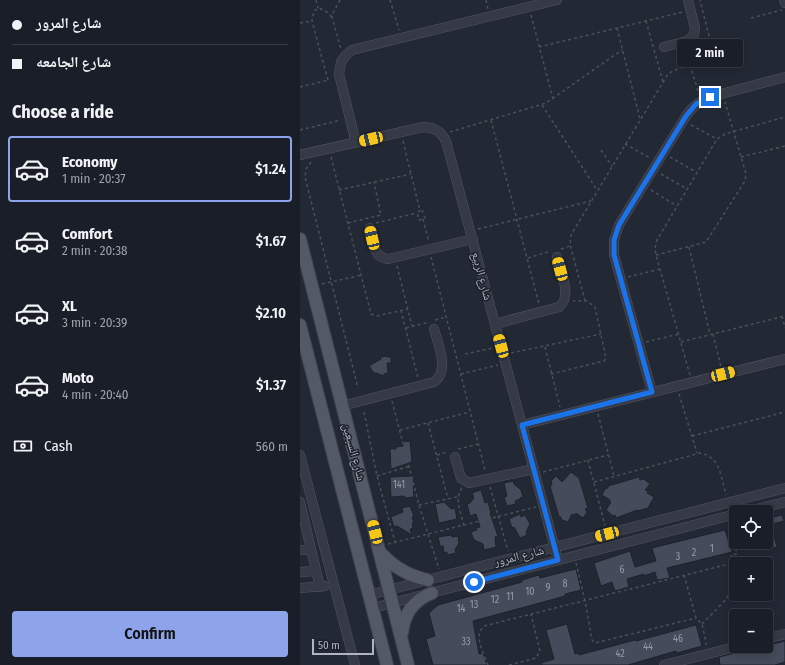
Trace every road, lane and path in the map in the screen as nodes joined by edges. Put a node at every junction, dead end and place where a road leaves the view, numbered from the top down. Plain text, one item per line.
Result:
1 (316, 0) edge
2 (340, 0) edge
3 (390, 0) edge
4 (557, 0) edge
5 (688, 0) edge
6 (700, 0) edge
7 (784, 0) edge
8 (785, 3) edge
9 (529, 7) junction
10 (318, 8) junction
11 (690, 10) junction
12 (785, 10) edge
13 (332, 17) junction
14 (750, 18) dead end
15 (312, 21) junction
16 (646, 21) junction
17 (300, 23) edge
18 (617, 28) junction
19 (401, 38) junction
20 (539, 47) junction
21 (664, 47) dead end
22 (622, 50) junction
23 (343, 58) junction
24 (690, 65) junction
25 (785, 77) edge
26 (339, 78) junction
27 (328, 80) junction
28 (663, 82) junction
29 (300, 87) edge
30 (723, 94) junction
31 (553, 99) junction
32 (701, 101) junction
33 (542, 105) junction
34 (785, 117) edge
35 (350, 118) junction
36 (492, 120) junction
37 (640, 120) junction
38 (683, 120) junction
39 (300, 130) edge
40 (734, 131) junction
41 (400, 132) junction
42 (442, 134) junction
43 (717, 139) junction
44 (356, 143) junction
45 (625, 144) junction
46 (785, 146) edge
47 (325, 150) junction
48 (601, 150) dead end
49 (663, 154) junction
50 (300, 155) edge
51 (741, 157) junction
52 (612, 166) junction
53 (655, 166) junction
54 (697, 172) junction
55 (411, 174) junction
56 (374, 182) junction
57 (644, 185) junction
58 (687, 189) junction
59 (339, 190) junction
60 (598, 190) junction
61 (591, 201) junction
62 (677, 206) junction
63 (420, 211) junction
64 (417, 213) junction
65 (423, 219) junction
66 (517, 219) junction
67 (348, 223) junction
68 (373, 226) joint
69 (472, 235) junction
70 (300, 239) edge
71 (570, 246) junction
72 (689, 247) junction
73 (430, 249) junction
74 (557, 252) junction
75 (656, 255) junction
76 (394, 258) junction
77 (527, 258) junction
78 (660, 269) junction
79 (362, 276) junction
80 (620, 279) junction
81 (331, 282) junction
82 (312, 286) junction
83 (565, 301) junction
84 (585, 301) junction
85 (408, 309) junction
86 (401, 310) junction
87 (541, 312) junction
88 (782, 316) junction
89 (785, 316) edge
90 (446, 317) junction
91 (495, 324) junction
92 (300, 325) edge
93 (412, 326) junction
94 (406, 328) junction
95 (785, 328) edge
96 (434, 329) dead end
97 (601, 334) junction
98 (679, 334) junction
99 (712, 334) junction
100 (681, 342) junction
101 (638, 343) junction
102 (545, 346) junction
103 (465, 354) dead end
104 (503, 354) junction
105 (785, 359) edge
106 (461, 374) junction
107 (551, 374) junction
108 (723, 374) junction
109 (692, 382) junction
110 (420, 385) junction
111 (676, 386) junction
112 (358, 388) dead end
113 (652, 392) junction
114 (390, 393) junction
115 (342, 406) junction
116 (596, 406) junction
117 (364, 412) dead end
118 (471, 412) junction
119 (785, 412) edge
120 (561, 415) junction
121 (428, 423) junction
122 (522, 425) junction
123 (400, 430) junction
124 (692, 436) junction
125 (698, 454) junction
126 (300, 455) edge
127 (608, 455) junction
128 (455, 457) dead end
129 (588, 460) junction
130 (410, 466) junction
131 (535, 472) junction
132 (378, 476) junction
133 (614, 476) junction
134 (488, 480) junction
135 (466, 482) junction
136 (594, 482) junction
137 (785, 488) edge
138 (457, 497) junction
139 (448, 499) junction
140 (728, 502) junction
141 (785, 502) edge
142 (419, 505) junction
143 (544, 505) junction
144 (773, 505) edge
145 (300, 506) edge
146 (313, 507) junction
147 (729, 516) edge
148 (498, 517) junction
149 (464, 526) junction
150 (303, 529) edge
151 (429, 534) junction
152 (607, 534) junction
153 (394, 542) junction
154 (555, 547) junction
155 (379, 549) junction
156 (735, 549) edge
157 (300, 550) edge
158 (311, 550) junction
159 (574, 556) junction
160 (732, 557) edge
161 (510, 558) junction
162 (558, 560) junction
163 (729, 564) edge
164 (316, 571) junction
165 (300, 572) edge
166 (684, 575) junction
167 (441, 576) junction
168 (428, 580) junction
169 (333, 586) junction
170 (320, 587) junction
171 (300, 588) edge
172 (389, 589) junction
173 (432, 593) junction
174 (369, 595) junction
175 (729, 595) edge
176 (585, 601) junction
177 (393, 603) junction
178 (373, 608) junction
179 (531, 614) junction
180 (696, 618) junction
181 (702, 624) junction
182 (785, 634) edge
183 (773, 637) edge
184 (402, 640) junction
185 (729, 648) edge
186 (705, 654) junction
187 (355, 665) edge
188 (387, 665) edge
189 (408, 665) edge
190 (488, 665) edge
191 (509, 665) edge
192 (664, 665) edge

1 - 10 path
2 - 13 path
3 - 19 path
4 - 9 street
5 - 11 street
6 - 24 path
7 - 8 street
9 - 19 street
9 - 20 path
10 - 13 path
10 - 15 path
11 - 16 path
11 - 21 street
12 - 14 path
13 - 23 path
15 - 17 path
15 - 27 path
16 - 18 path
16 - 28 path
18 - 20 path
18 - 22 path
19 - 23 street
20 - 31 path
22 - 31 path
22 - 37 path
23 - 26 street
24 - 28 path
24 - 32 path
25 - 30 street
26 - 27 path
26 - 35 street
27 - 29 path
28 - 37 path
30 - 32 street
30 - 40 path
31 - 33 path
32 - 38 street
33 - 36 path
33 - 60 path
34 - 40 path
35 - 39 path
35 - 44 street
36 - 42 path
36 - 66 path
37 - 45 path
38 - 43 path
38 - 49 street
40 - 43 path
40 - 51 path
41 - 42 street
41 - 44 street
41 - 55 path
42 - 69 street, شارع الربيع
43 - 54 path
44 - 47 street
45 - 52 path
45 - 53 path
46 - 51 path
47 - 50 street
47 - 59 path
47 - 81 path
48 - 52 path
49 - 53 street
49 - 54 path
51 - 72 path
52 - 60 path
53 - 57 street
53 - 58 path
54 - 58 path
55 - 56 path
55 - 63 path
56 - 59 path
56 - 67 path
57 - 62 path
57 - 80 street
58 - 62 path
59 - 67 path
60 - 61 path
61 - 66 path
61 - 71 path
62 - 75 path
63 - 64 path
63 - 65 path
64 - 65 path
64 - 68 path
65 - 73 path
66 - 69 path
66 - 77 path
67 - 79 path
68 - 76 street
69 - 73 street
69 - 91 street, شارع الربيع
70 - 82 main road, شارع السبعين
71 - 74 path
71 - 84 path
72 - 75 path
72 - 99 path
73 - 76 street
73 - 90 path
74 - 77 path
74 - 83 street
75 - 78 path
76 - 85 path
77 - 87 path
78 - 80 path
78 - 98 path
79 - 81 path
79 - 86 path
80 - 101 street
81 - 82 path
81 - 112 path
82 - 115 main road, شارع السبعين
83 - 84 path
83 - 87 street
84 - 97 path
85 - 86 path
85 - 93 path
86 - 94 path
87 - 91 street
88 - 89 path
88 - 95 path
88 - 99 path
90 - 93 path
90 - 106 path
91 - 104 street, شارع الربيع
92 - 174 main road, شارع السبعين
93 - 94 path
94 - 110 path
96 - 110 street
97 - 102 path
97 - 107 path
98 - 100 path
98 - 101 path
99 - 100 path
99 - 108 path
100 - 109 path
101 - 113 street
102 - 104 path
102 - 107 path
103 - 104 path
104 - 106 path
104 - 122 street, شارع الربيع
105 - 108 street
106 - 118 path
107 - 120 path
108 - 109 street
109 - 111 street
110 - 114 street
111 - 113 street
111 - 124 path
113 - 116 street
114 - 115 street
114 - 123 path
115 - 155 main road, شارع السبعين
116 - 120 street
116 - 127 path
117 - 132 path
118 - 121 path
118 - 134 path
119 - 124 path
120 - 122 street
121 - 123 path
121 - 139 path
122 - 131 street, شارع الربيع
123 - 130 path
124 - 125 path
125 - 133 path
125 - 140 path
126 - 146 street
127 - 129 path
127 - 133 path
128 - 135 street
129 - 131 path
129 - 136 path
130 - 132 path
130 - 142 path
131 - 134 street
131 - 143 street, شارع الربيع
132 - 153 path
133 - 136 path
134 - 135 street
134 - 148 path
135 - 138 path
136 - 152 path
137 - 140 street, شارع المرور
138 - 139 path
138 - 149 path
139 - 142 path
140 - 152 street, شارع المرور
141 - 144 street
142 - 151 path
143 - 148 path
143 - 154 street, شارع الربيع
145 - 146 street
145 - 150 street
146 - 169 street
147 - 159 street, شارع المرور
148 - 149 path
148 - 161 path
149 - 151 path
150 - 158 street
151 - 153 path
151 - 167 path
152 - 154 street, شارع المرور
153 - 155 path
154 - 161 street, شارع المرور
154 - 162 street, شارع الربيع
155 - 168 main road
155 - 172 main road, شارع السبعين
156 - 160 path
157 - 158 street
158 - 164 street
159 - 162 street, شارع المرور
159 - 176 path
161 - 167 street, شارع المرور
162 - 173 street, شارع المرور
163 - 166 path
164 - 165 street
164 - 170 street
166 - 176 path
166 - 180 path
167 - 168 street, شارع المرور
168 - 172 street, شارع المرور
169 - 170 street
169 - 187 street
170 - 171 street
172 - 174 street, شارع المرور
172 - 177 main road, شارع السبعين
173 - 177 street, شارع المرور
173 - 184 main road
174 - 178 main road, شارع السبعين
175 - 181 path
176 - 179 path
176 - 180 path
177 - 178 street, شارع المرور
177 - 184 main road, شارع السبعين
178 - 188 main road, شارع السبعين
179 - 190 path
179 - 191 path
180 - 181 path
181 - 186 path
182 - 183 street
184 - 189 main road, شارع السبعين
185 - 186 street
186 - 192 street

